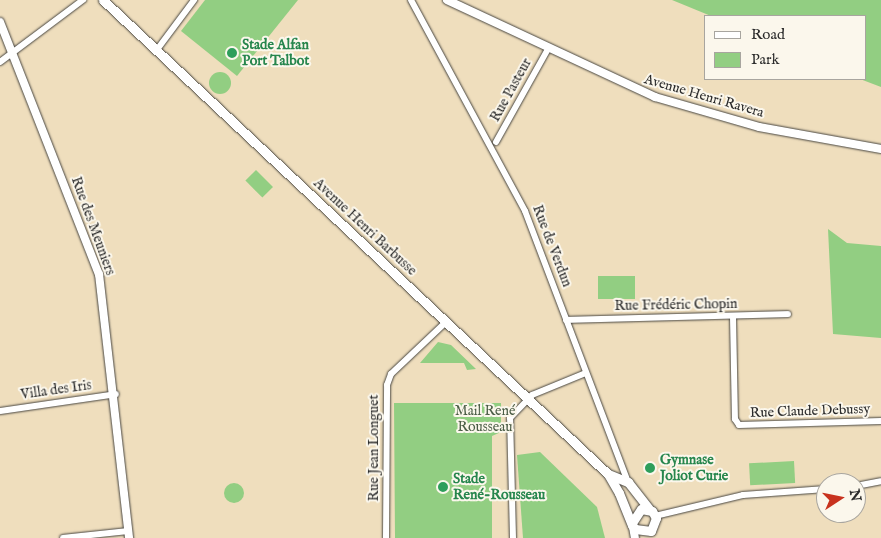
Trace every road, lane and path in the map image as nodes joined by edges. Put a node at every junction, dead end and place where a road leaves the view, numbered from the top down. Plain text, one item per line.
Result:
1 (83, 0) edge
2 (103, 0) edge
3 (194, 0) edge
4 (411, 0) edge
5 (448, 0) edge
6 (0, 22) edge
7 (548, 49) junction
8 (156, 51) junction
9 (13, 55) junction
10 (0, 62) edge
11 (496, 142) dead end
12 (881, 149) edge
13 (788, 314) dead end
14 (733, 317) junction
15 (566, 320) junction
16 (446, 322) junction
17 (586, 373) junction
18 (116, 394) junction
19 (527, 399) junction
20 (0, 411) edge
21 (881, 421) edge
22 (608, 474) junction
23 (628, 482) junction
24 (881, 482) edge
25 (866, 484) edge
26 (816, 491) edge
27 (652, 513) junction
28 (632, 525) junction
29 (129, 534) edge
30 (642, 536) edge
31 (63, 538) edge
32 (386, 538) edge
33 (513, 538) edge
34 (635, 538) edge

1 - 9 street
2 - 8 main road, Avenue Henri Barbusse
3 - 8 street
4 - 15 street, Rue de Verdun
5 - 7 street, Avenue Henri Ravera
6 - 9 street, Rue des Meuniers
7 - 11 street, Rue Pasteur
7 - 12 street, Avenue Henri Ravera
8 - 16 main road, Avenue Henri Barbusse
9 - 10 street
9 - 18 street, Rue des Meuniers
13 - 14 street, Rue Frédéric Chopin
14 - 15 street, Rue Frédéric Chopin
14 - 21 street, Rue Claude Debussy
15 - 17 street, Rue de Verdun
16 - 19 main road, Avenue Henri Barbusse
16 - 32 street, Rue Jean Longuet
17 - 19 street
17 - 23 street, Rue de Verdun
18 - 20 street, Villa des Iris
18 - 29 street, Rue des Meuniers
19 - 22 main road, Avenue Henri Barbusse
19 - 33 street
22 - 23 main road, Avenue Henri Barbusse
22 - 28 main road, Avenue Henri Barbusse
23 - 27 main road, Rue de Verdun
24 - 25 street
26 - 27 street
27 - 28 main road
27 - 30 main road
28 - 30 main road
28 - 34 street
29 - 31 street

